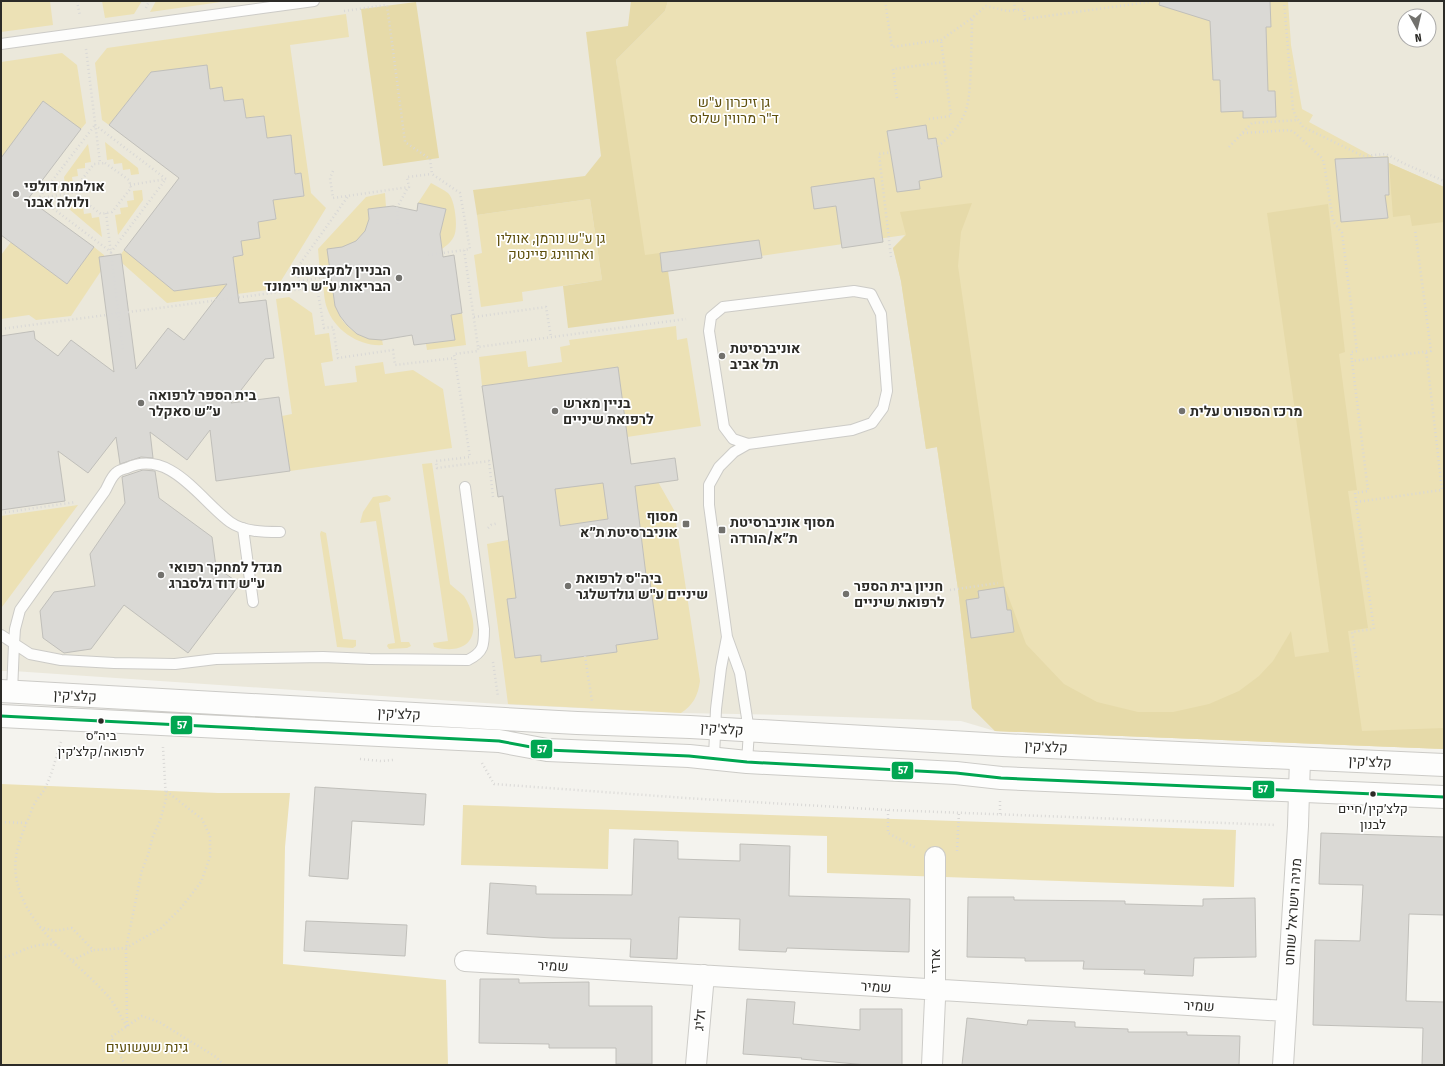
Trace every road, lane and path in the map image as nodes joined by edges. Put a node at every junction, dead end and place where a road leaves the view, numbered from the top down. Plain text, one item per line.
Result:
1 (77, 1) edge
2 (314, 1) edge
3 (886, 1) edge
4 (1014, 1) edge
5 (1156, 1) edge
6 (1284, 1) edge
7 (1015, 10) junction
8 (344, 11) dead end
9 (972, 18) junction
10 (80, 21) dead end
11 (941, 40) junction
12 (1, 44) edge
13 (85, 45) dead end
14 (944, 62) junction
15 (897, 98) dead end
16 (929, 119) dead end
17 (1298, 120) junction
18 (95, 125) junction
19 (1243, 133) junction
20 (938, 146) dead end
21 (1229, 147) dead end
22 (900, 151) dead end
23 (100, 163) junction
24 (333, 171) dead end
25 (432, 174) junction
26 (166, 179) junction
27 (1444, 181) edge
28 (130, 185) junction
29 (409, 187) junction
30 (77, 192) junction
31 (349, 195) junction
32 (39, 198) junction
33 (106, 213) junction
34 (398, 224) dead end
35 (1415, 229) dead end
36 (464, 250) junction
37 (111, 252) junction
38 (428, 255) dead end
39 (891, 257) dead end
40 (340, 275) dead end
41 (299, 281) junction
42 (300, 290) junction
43 (118, 314) junction
44 (474, 317) junction
45 (686, 319) dead end
46 (1, 329) edge
47 (551, 338) junction
48 (478, 347) junction
49 (123, 351) dead end
50 (1426, 351) junction
51 (455, 358) junction
52 (1352, 361) junction
53 (748, 444) junction
54 (436, 461) dead end
55 (464, 487) dead end
56 (76, 502) dead end
57 (1356, 502) junction
58 (1, 513) edge
59 (243, 528) junction
60 (280, 532) dead end
61 (998, 583) dead end
62 (950, 590) dead end
63 (253, 602) dead end
64 (1, 635) edge
65 (727, 637) junction
66 (1, 642) edge
67 (14, 644) junction
68 (585, 656) dead end
69 (1358, 677) dead end
70 (7, 692) edge
71 (593, 708) dead end
72 (1, 716) edge
73 (716, 729) junction
74 (749, 731) junction
75 (162, 741) dead end
76 (59, 756) dead end
77 (714, 758) junction
78 (1300, 758) junction
79 (481, 761) dead end
80 (747, 762) junction
81 (1444, 765) edge
82 (166, 791) junction
83 (1299, 791) junction
84 (1444, 797) edge
85 (888, 810) junction
86 (959, 812) junction
87 (1, 822) edge
88 (26, 823) junction
89 (1298, 826) junction
90 (935, 857) junction
91 (40, 927) junction
92 (56, 945) junction
93 (126, 948) junction
94 (93, 950) junction
95 (1, 958) edge
96 (73, 960) junction
97 (465, 961) dead end
98 (704, 975) junction
99 (935, 991) junction
100 (1286, 1011) junction
101 (127, 1027) junction
102 (126, 1065) edge
103 (224, 1065) edge
104 (696, 1065) edge
105 (932, 1065) edge
106 (1283, 1065) edge

1 - 10 path
2 - 12 lane
3 - 11 path
4 - 7 path
5 - 7 path
6 - 17 path
7 - 9 path
8 - 25 path
9 - 11 path
9 - 20 path
11 - 14 path
13 - 18 path
14 - 15 path
14 - 16 path
17 - 19 path
17 - 27 path
18 - 23 path
18 - 26 path
18 - 32 path
19 - 21 path
19 - 52 path
22 - 39 path
23 - 28 path
23 - 30 path
24 - 31 path
25 - 29 path
25 - 36 path
26 - 28 path
26 - 37 path
28 - 33 path
29 - 31 path
29 - 34 path
30 - 32 path
30 - 33 path
31 - 41 path
32 - 37 path
33 - 37 path
35 - 50 path
36 - 38 path
36 - 44 path
37 - 43 path
40 - 41 path
41 - 42 path
42 - 43 path
42 - 51 path
43 - 46 path
43 - 49 path
44 - 47 path
44 - 48 path
45 - 47 path
47 - 48 path
48 - 51 path
50 - 52 path
50 - 57 path
51 - 54 path
52 - 57 path
53 - 53 lane
53 - 65 lane
55 - 67 lane
56 - 58 path
57 - 69 path
59 - 60 lane
59 - 63 lane
59 - 67 lane
61 - 62 path
64 - 67 lane
65 - 73 lane
65 - 74 lane
66 - 67 lane
67 - 70 lane
68 - 71 path
70 - 73 street, קלצ'קין
72 - 77 street, קלצ'קין
73 - 74 street, קלצ'קין
73 - 77 lane
74 - 78 street, קלצ'קין
74 - 80 lane
75 - 82 path
76 - 88 path
77 - 80 street, קלצ'קין
78 - 81 street, קלצ'קין
78 - 83 street, מניה וישראל שוחט
79 - 85 path
80 - 83 street, קלצ'קין
82 - 93 path
82 - 93 path
83 - 84 street, קלצ'קין
83 - 89 street, מניה וישראל שוחט
85 - 86 path
85 - 90 path
86 - 89 path
86 - 90 path
87 - 88 path
88 - 91 path
89 - 100 street, מניה וישראל שוחט
90 - 99 street, ארזי
91 - 92 path
91 - 94 path
92 - 95 path
92 - 96 path
93 - 94 path
93 - 101 path
94 - 96 path
96 - 101 path
97 - 98 street, שמיר
98 - 99 street, שמיר
98 - 104 street, זליג
99 - 100 street, שמיר
99 - 105 street, ארזי
100 - 106 street, מניה וישראל שוחט
101 - 102 path
101 - 103 path

